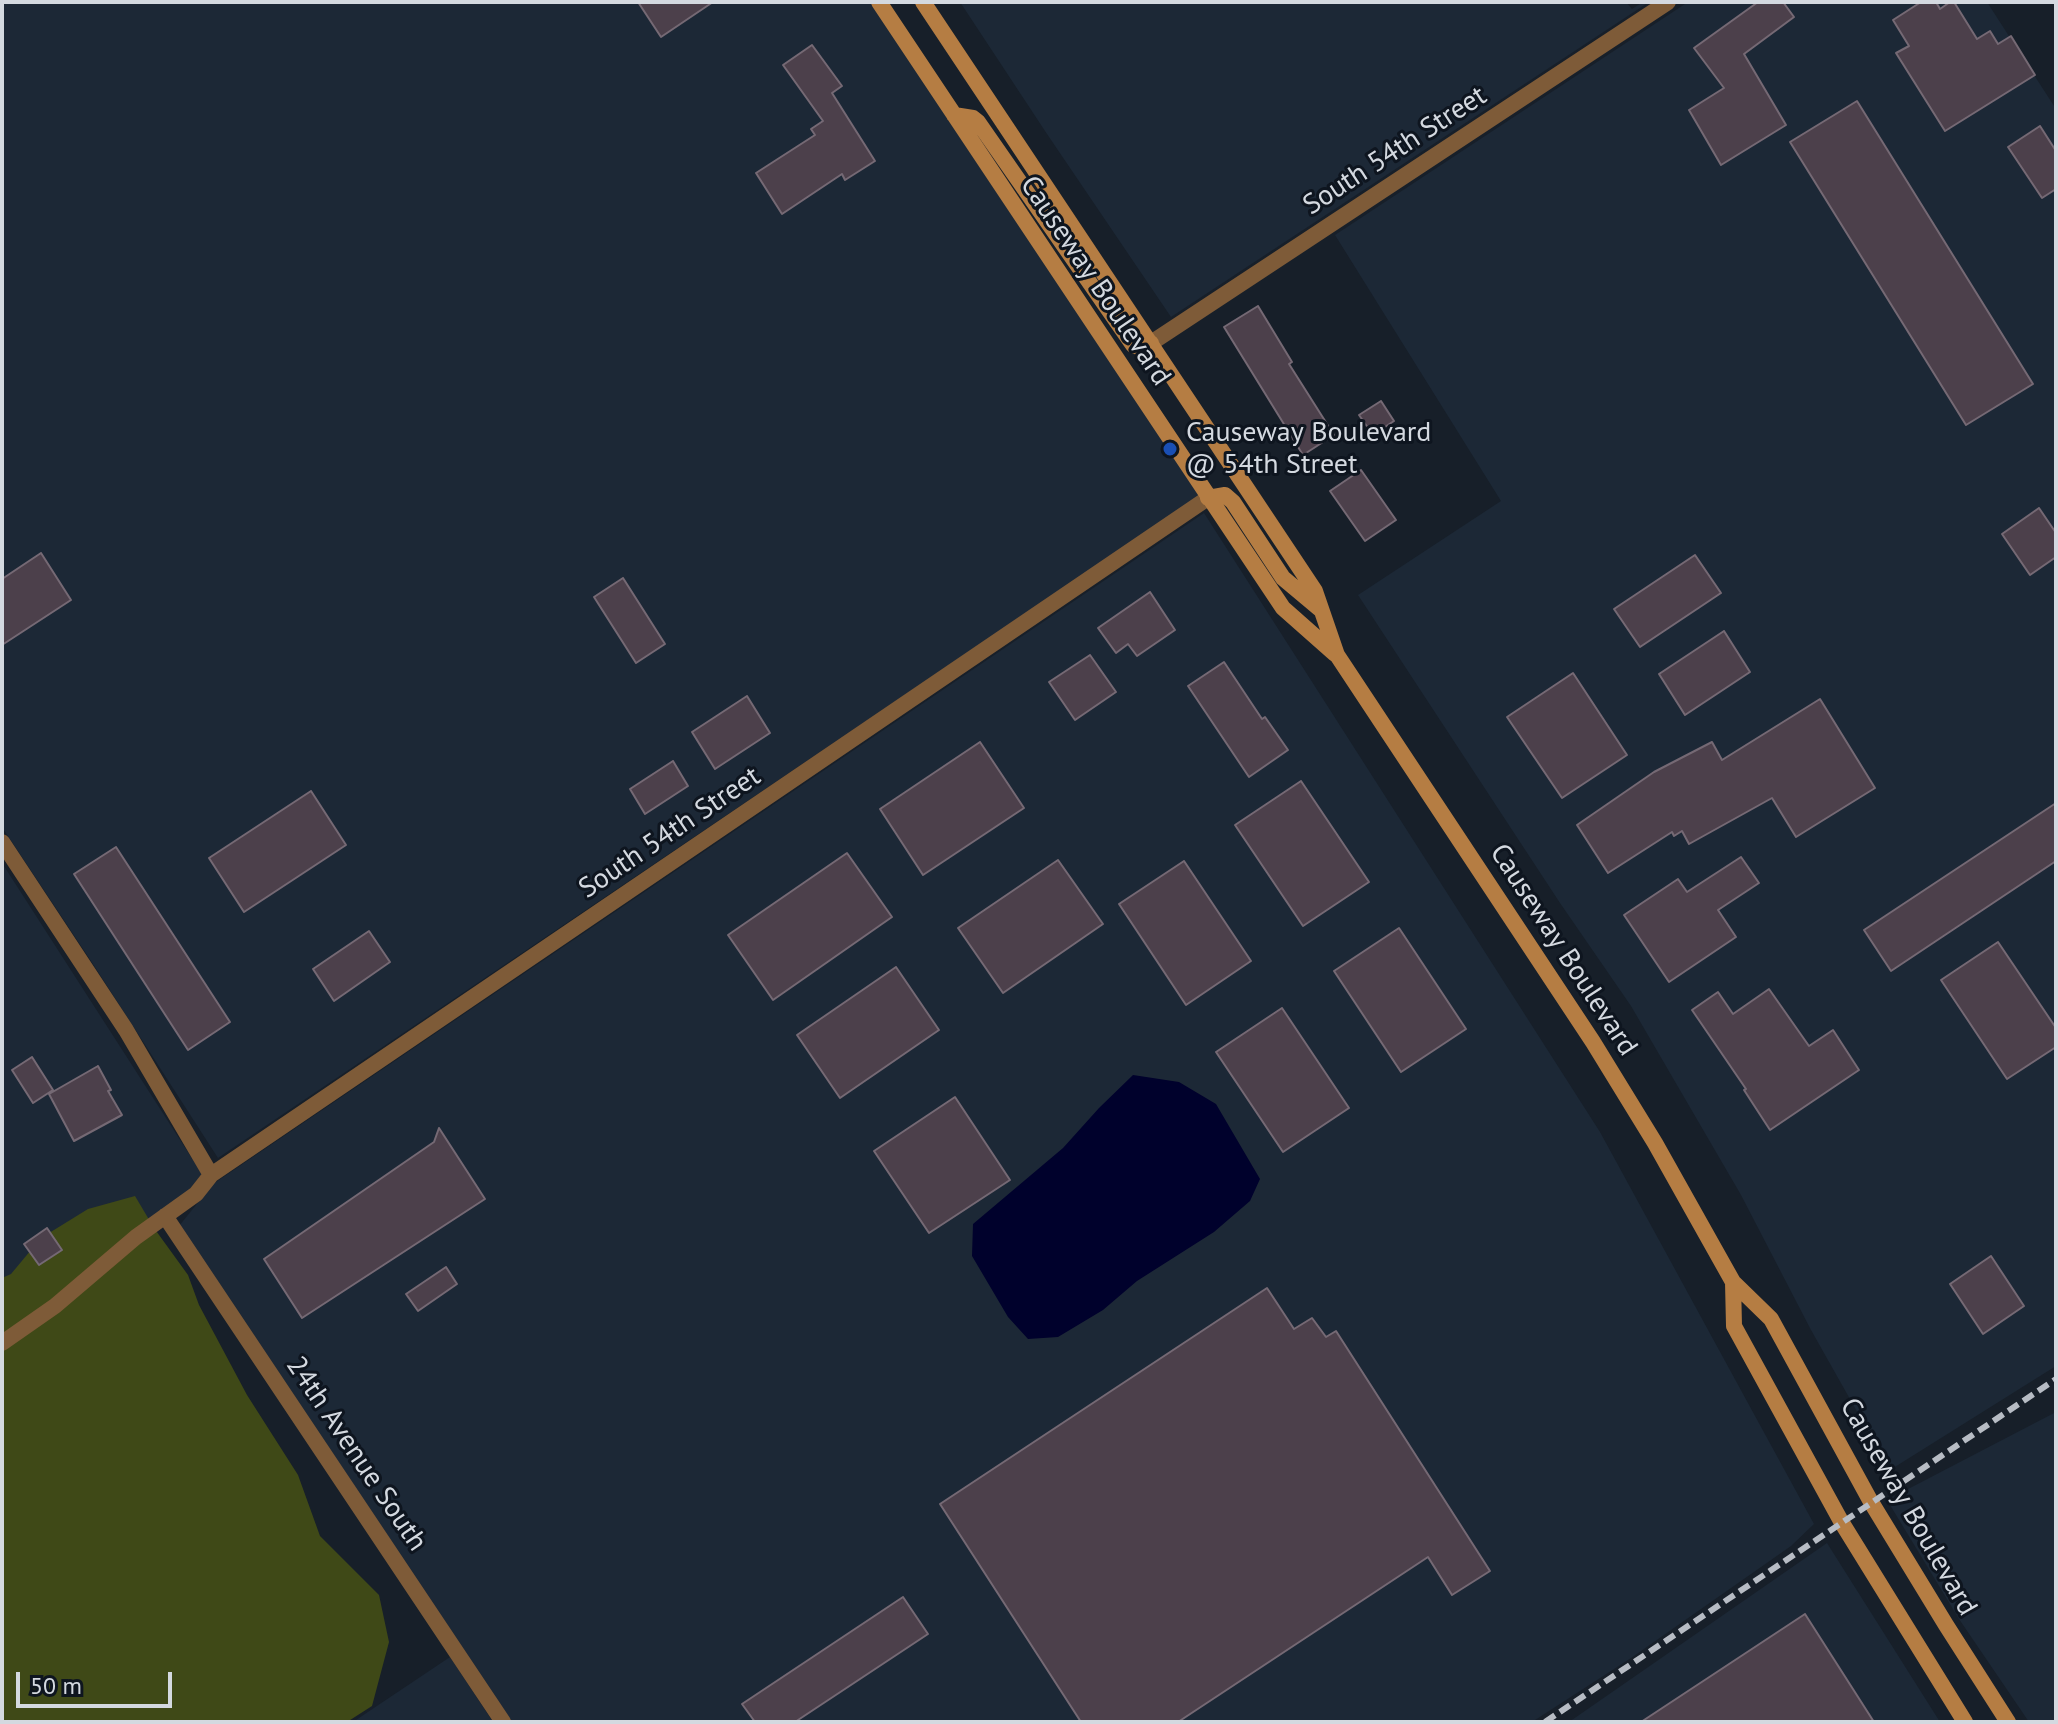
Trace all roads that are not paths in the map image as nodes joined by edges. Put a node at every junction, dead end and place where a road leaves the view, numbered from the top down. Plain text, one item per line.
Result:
1 (879, 2) edge
2 (923, 2) edge
3 (1668, 2) edge
4 (954, 115) junction
5 (1151, 343) junction
6 (1208, 498) junction
7 (1322, 610) junction
8 (1337, 655) junction
9 (2, 842) edge
10 (211, 1175) junction
11 (165, 1216) junction
12 (1733, 1282) junction
13 (2, 1343) edge
14 (503, 1722) edge
15 (1965, 1722) edge
16 (2008, 1722) edge

1 - 4 main road, Causeway Boulevard
2 - 5 main road, Causeway Boulevard
3 - 5 street, South 54th Street
4 - 5 main road
4 - 6 main road, Causeway Boulevard
5 - 7 main road, Causeway Boulevard
6 - 7 main road
6 - 8 main road, Causeway Boulevard
6 - 10 street, South 54th Street
7 - 8 main road, Causeway Boulevard
8 - 12 main road, Causeway Boulevard
9 - 10 street
10 - 11 street, South 54th Street
11 - 13 street, South 54th Street
11 - 14 street, 24th Avenue South
12 - 15 main road, Causeway Boulevard
12 - 16 main road, Causeway Boulevard

